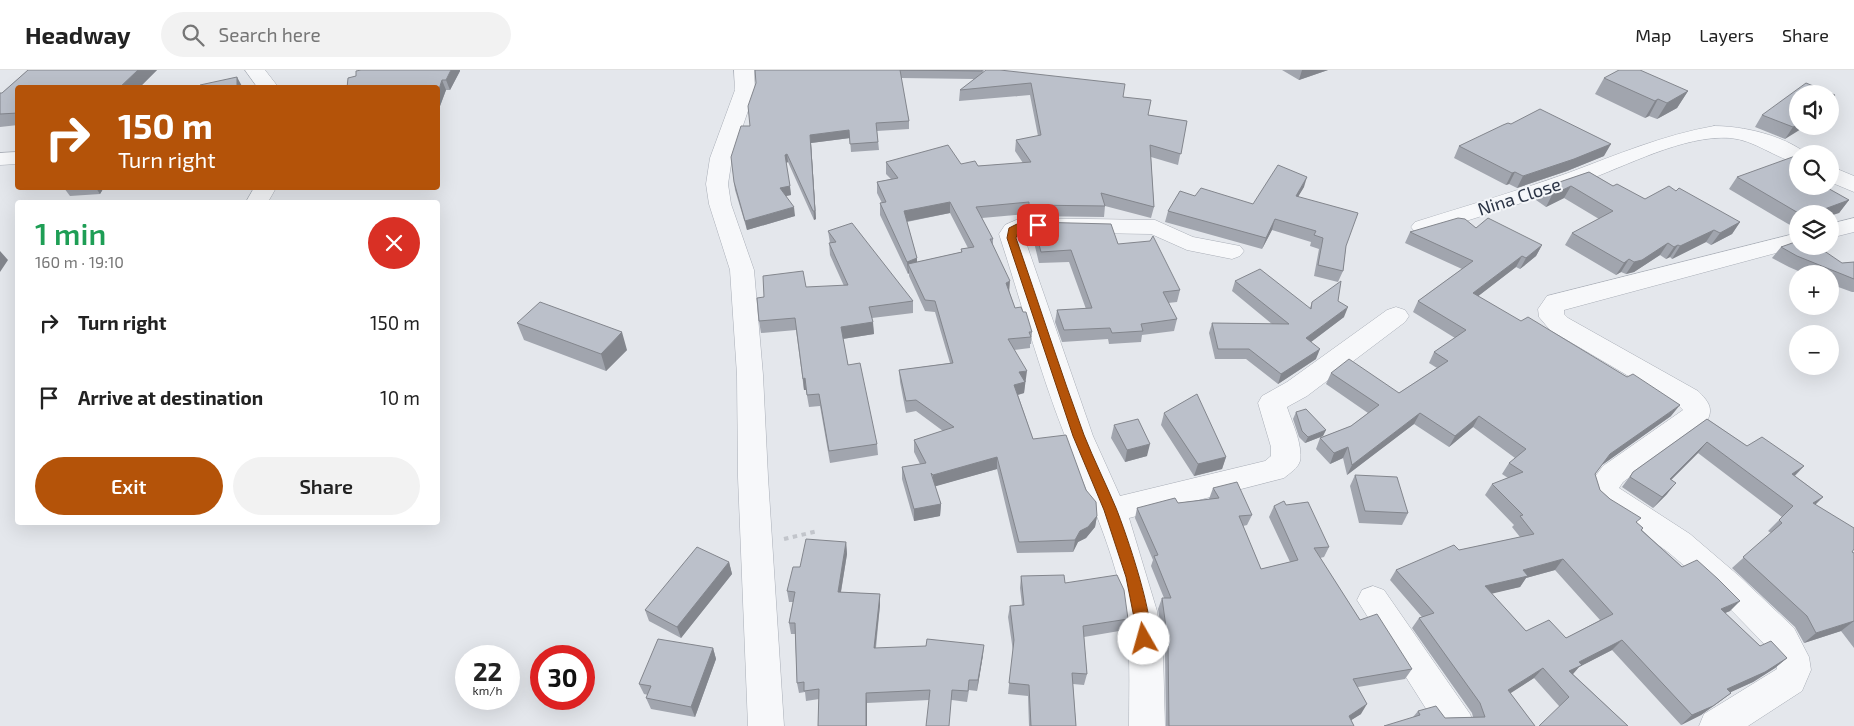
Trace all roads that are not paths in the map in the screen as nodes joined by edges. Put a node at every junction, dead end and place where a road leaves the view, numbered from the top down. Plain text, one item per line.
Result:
1 (255, 70) edge
2 (744, 70) edge
3 (267, 85) edge
4 (1789, 153) edge
5 (15, 158) edge
6 (0, 159) edge
7 (1839, 177) edge
8 (1854, 184) edge
9 (1854, 226) edge
10 (1422, 227) edge
11 (1839, 229) edge
12 (1789, 242) edge
13 (1232, 251) dead end
14 (1396, 316) dead end
15 (1111, 510) junction
16 (1374, 600) dead end
17 (766, 726) edge
18 (1147, 726) edge
19 (1457, 726) edge
20 (1717, 726) edge

1 - 3 street
2 - 17 street
4 - 10 street, Nina Close
5 - 6 street
7 - 8 street
9 - 11 street
12 - 20 street
13 - 15 street
14 - 15 street
15 - 18 street
16 - 19 street

